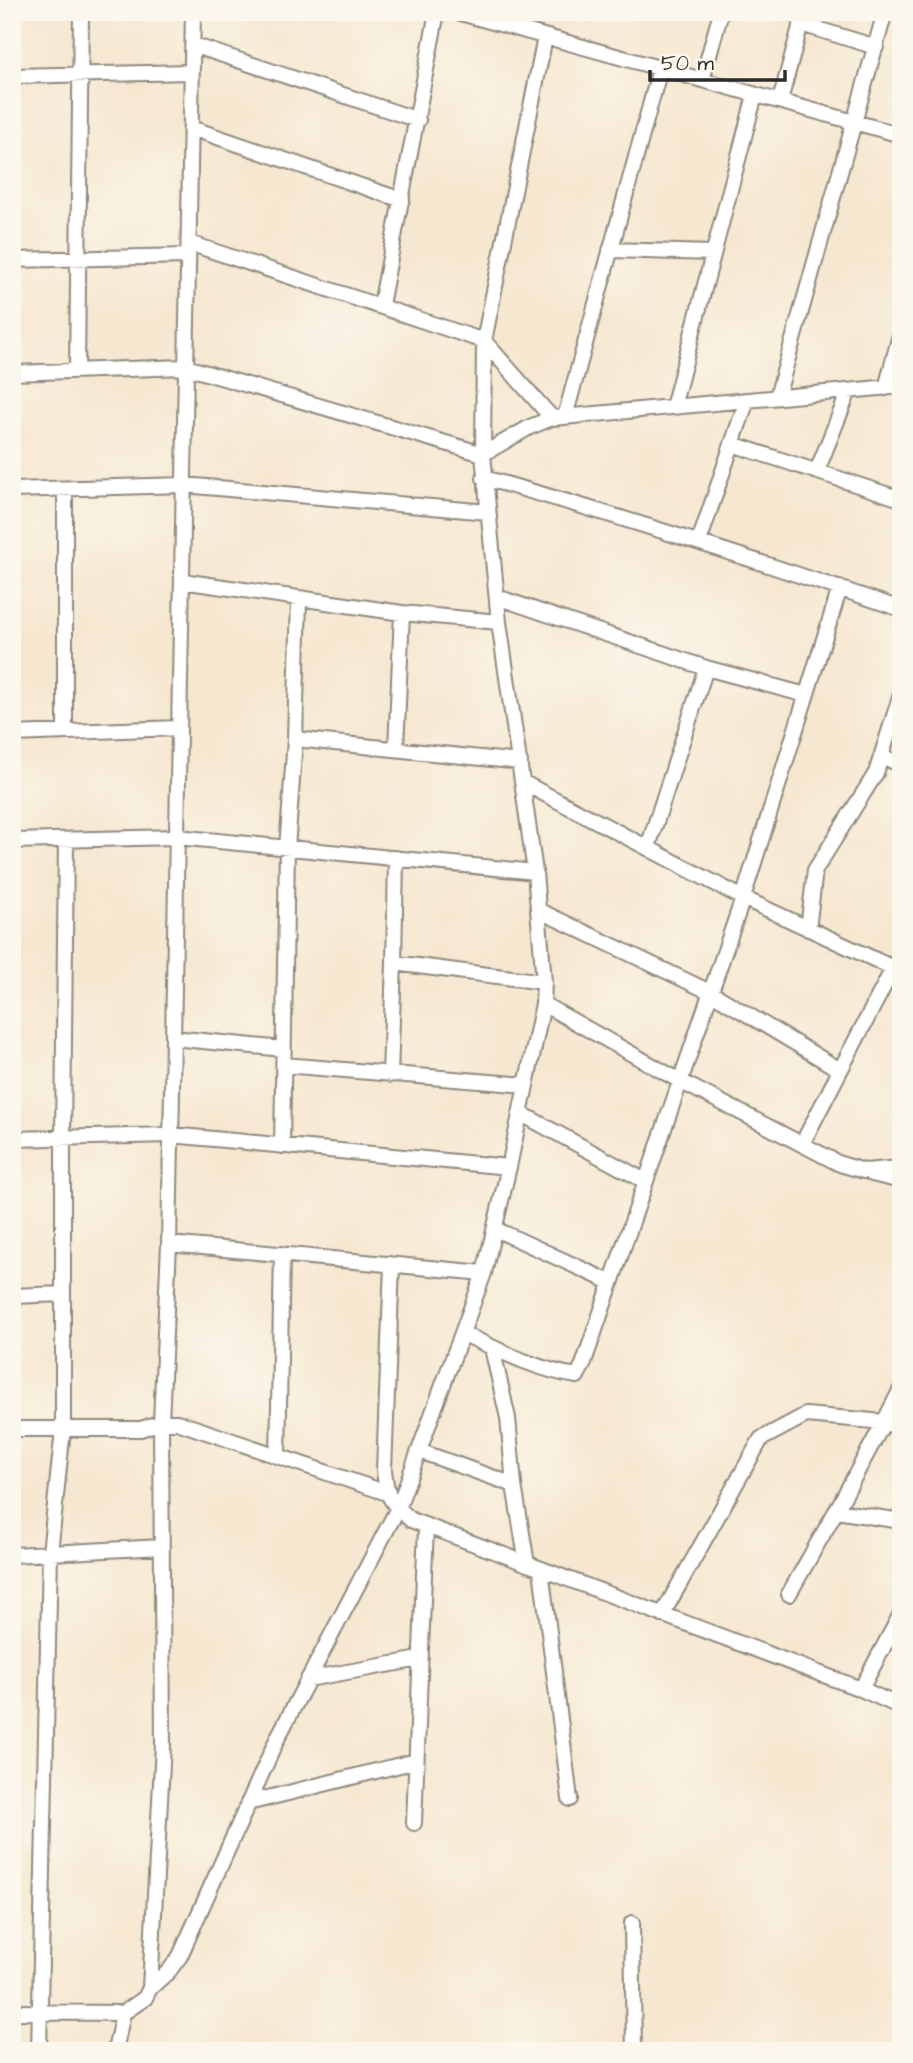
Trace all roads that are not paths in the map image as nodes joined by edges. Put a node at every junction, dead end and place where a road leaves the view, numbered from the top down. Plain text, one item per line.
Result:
1 (81, 12) edge
2 (193, 12) edge
3 (438, 12) edge
4 (457, 12) edge
5 (721, 12) edge
6 (886, 12) edge
7 (803, 18) edge
8 (545, 37) junction
9 (192, 45) junction
10 (876, 47) junction
11 (660, 68) junction
12 (192, 72) junction
13 (80, 75) junction
14 (12, 76) edge
15 (702, 80) junction
16 (755, 95) junction
17 (780, 102) junction
18 (418, 120) junction
19 (854, 122) junction
20 (191, 128) junction
21 (901, 135) edge
22 (402, 200) junction
23 (188, 249) junction
24 (610, 250) junction
25 (713, 253) junction
26 (78, 259) junction
27 (12, 260) edge
28 (381, 305) junction
29 (901, 331) edge
30 (484, 341) junction
31 (186, 367) junction
32 (77, 371) junction
33 (12, 373) edge
34 (893, 387) edge
35 (849, 391) junction
36 (777, 397) junction
37 (747, 400) junction
38 (673, 407) junction
39 (558, 417) junction
40 (732, 444) junction
41 (483, 454) junction
42 (817, 471) junction
43 (484, 478) junction
44 (184, 485) junction
45 (65, 489) junction
46 (12, 490) edge
47 (901, 499) edge
48 (488, 512) junction
49 (699, 542) junction
50 (182, 581) junction
51 (840, 589) junction
52 (497, 597) junction
53 (299, 599) junction
54 (901, 608) edge
55 (402, 613) junction
56 (499, 622) junction
57 (706, 668) junction
58 (901, 694) edge
59 (806, 695) junction
60 (179, 728) junction
61 (65, 732) junction
62 (12, 734) edge
63 (295, 739) junction
64 (396, 749) junction
65 (881, 756) junction
66 (520, 762) junction
67 (901, 765) edge
68 (522, 782) junction
69 (177, 836) junction
70 (66, 840) junction
71 (12, 841) edge
72 (648, 847) junction
73 (287, 849) junction
74 (396, 859) junction
75 (535, 872) junction
76 (743, 898) junction
77 (538, 910) junction
78 (808, 929) junction
79 (901, 953) edge
80 (394, 963) junction
81 (897, 972) edge
82 (544, 982) junction
83 (710, 992) junction
84 (542, 1004) junction
85 (173, 1038) junction
86 (283, 1049) junction
87 (284, 1065) junction
88 (840, 1070) junction
89 (390, 1075) junction
90 (680, 1080) junction
91 (526, 1085) junction
92 (520, 1113) junction
93 (171, 1135) junction
94 (63, 1138) junction
95 (12, 1139) edge
96 (802, 1144) junction
97 (282, 1146) junction
98 (509, 1167) junction
99 (901, 1168) edge
100 (864, 1171) junction
101 (645, 1181) junction
102 (901, 1181) edge
103 (495, 1229) junction
104 (169, 1244) junction
105 (282, 1254) junction
106 (391, 1265) junction
107 (484, 1273) junction
108 (610, 1282) junction
109 (63, 1294) junction
110 (12, 1296) edge
111 (462, 1334) junction
112 (492, 1348) junction
113 (901, 1389) edge
114 (161, 1422) junction
115 (884, 1422) junction
116 (12, 1429) edge
117 (64, 1429) junction
118 (901, 1429) edge
119 (419, 1451) junction
120 (278, 1456) junction
121 (514, 1485) junction
122 (387, 1493) junction
123 (398, 1508) junction
124 (836, 1511) junction
125 (901, 1521) edge
126 (426, 1526) junction
127 (162, 1547) junction
128 (50, 1553) junction
129 (12, 1555) edge
130 (534, 1567) junction
131 (789, 1594) dead end
132 (901, 1614) edge
133 (662, 1615) junction
134 (420, 1659) junction
135 (308, 1679) junction
136 (861, 1689) junction
137 (901, 1707) edge
138 (416, 1761) junction
139 (569, 1800) dead end
140 (248, 1803) junction
141 (414, 1823) dead end
142 (632, 1923) dead end
143 (150, 1988) junction
144 (40, 2011) junction
145 (12, 2012) edge
146 (123, 2013) junction
147 (39, 2051) edge
148 (115, 2051) edge
149 (634, 2051) edge

1 - 13 street
2 - 9 street
3 - 18 street
4 - 8 street
5 - 15 street
6 - 10 street
7 - 10 street
7 - 17 street
8 - 11 street
8 - 30 street
9 - 12 street
9 - 18 street
10 - 19 street
11 - 15 street
11 - 24 street
12 - 13 street
12 - 20 street
13 - 14 street
13 - 26 street
15 - 16 street
16 - 17 street
16 - 25 street
17 - 19 street
18 - 22 street
19 - 21 street
19 - 36 street
20 - 22 street
20 - 23 street
22 - 28 street
23 - 26 street
23 - 28 street
23 - 31 street
24 - 25 street
24 - 39 street
25 - 38 street
26 - 27 street
26 - 32 street
28 - 30 street
29 - 34 street
30 - 39 street
30 - 41 street
31 - 32 street
31 - 41 street
31 - 44 street
32 - 33 street
34 - 35 street
35 - 36 street
35 - 42 street
36 - 37 street
37 - 38 street
37 - 40 street
38 - 39 street
39 - 41 street
40 - 42 street
40 - 49 street
41 - 43 street
42 - 47 street
43 - 48 street
43 - 49 street
44 - 45 street
44 - 48 street
44 - 50 street
45 - 46 street
45 - 61 street
48 - 52 street
49 - 51 street
50 - 53 street
50 - 60 street
51 - 54 street
51 - 59 street
52 - 56 street
52 - 57 street
53 - 55 street
53 - 63 street
55 - 56 street
55 - 64 street
56 - 66 street
57 - 59 street
57 - 72 street
58 - 65 street
59 - 76 street
60 - 61 street
60 - 69 street
61 - 62 street
63 - 64 street
63 - 73 street
64 - 66 street
65 - 67 street
65 - 78 street
66 - 68 street
68 - 72 street
68 - 75 street
69 - 70 street
69 - 73 street
69 - 85 street
70 - 71 street
70 - 94 street
72 - 76 street
73 - 74 street
73 - 86 street
74 - 75 street
74 - 80 street
75 - 77 street
76 - 78 street
76 - 83 street
77 - 82 street
77 - 83 street
78 - 81 street
79 - 81 street
80 - 82 street
80 - 89 street
81 - 88 street
82 - 84 street
83 - 88 street
83 - 90 street
84 - 90 street
84 - 91 street
85 - 86 street
85 - 93 street
86 - 87 street
87 - 89 street
87 - 97 street
88 - 96 street
89 - 91 street
90 - 96 street
90 - 101 street
91 - 92 street
92 - 98 street
92 - 101 street
93 - 94 street
93 - 97 street
93 - 104 street
94 - 95 street
94 - 109 street
96 - 100 street
97 - 98 street
98 - 103 street
99 - 100 street
100 - 102 street
101 - 108 street
103 - 107 street
103 - 108 street
104 - 105 street
104 - 114 street
105 - 106 street
105 - 120 street
106 - 107 street
106 - 122 street
107 - 111 street
108 - 112 street
109 - 110 street
109 - 117 street
111 - 112 street
111 - 119 street
112 - 121 street
113 - 115 street
114 - 117 street
114 - 120 street
114 - 127 street
115 - 118 street
115 - 124 street
115 - 133 street
116 - 117 street
117 - 128 street
119 - 121 street
119 - 123 street
120 - 122 street
121 - 130 street
122 - 123 street
123 - 126 street
123 - 135 street
124 - 125 street
124 - 131 street
126 - 130 street
126 - 134 street
127 - 128 street
127 - 143 street
128 - 129 street
128 - 144 street
130 - 133 street
130 - 139 street
132 - 136 street
133 - 136 street
134 - 135 street
134 - 138 street
135 - 140 street
136 - 137 street
138 - 140 street
138 - 141 street
140 - 143 street
142 - 149 street
143 - 146 street
144 - 145 street
144 - 146 street
144 - 147 street
146 - 148 street

